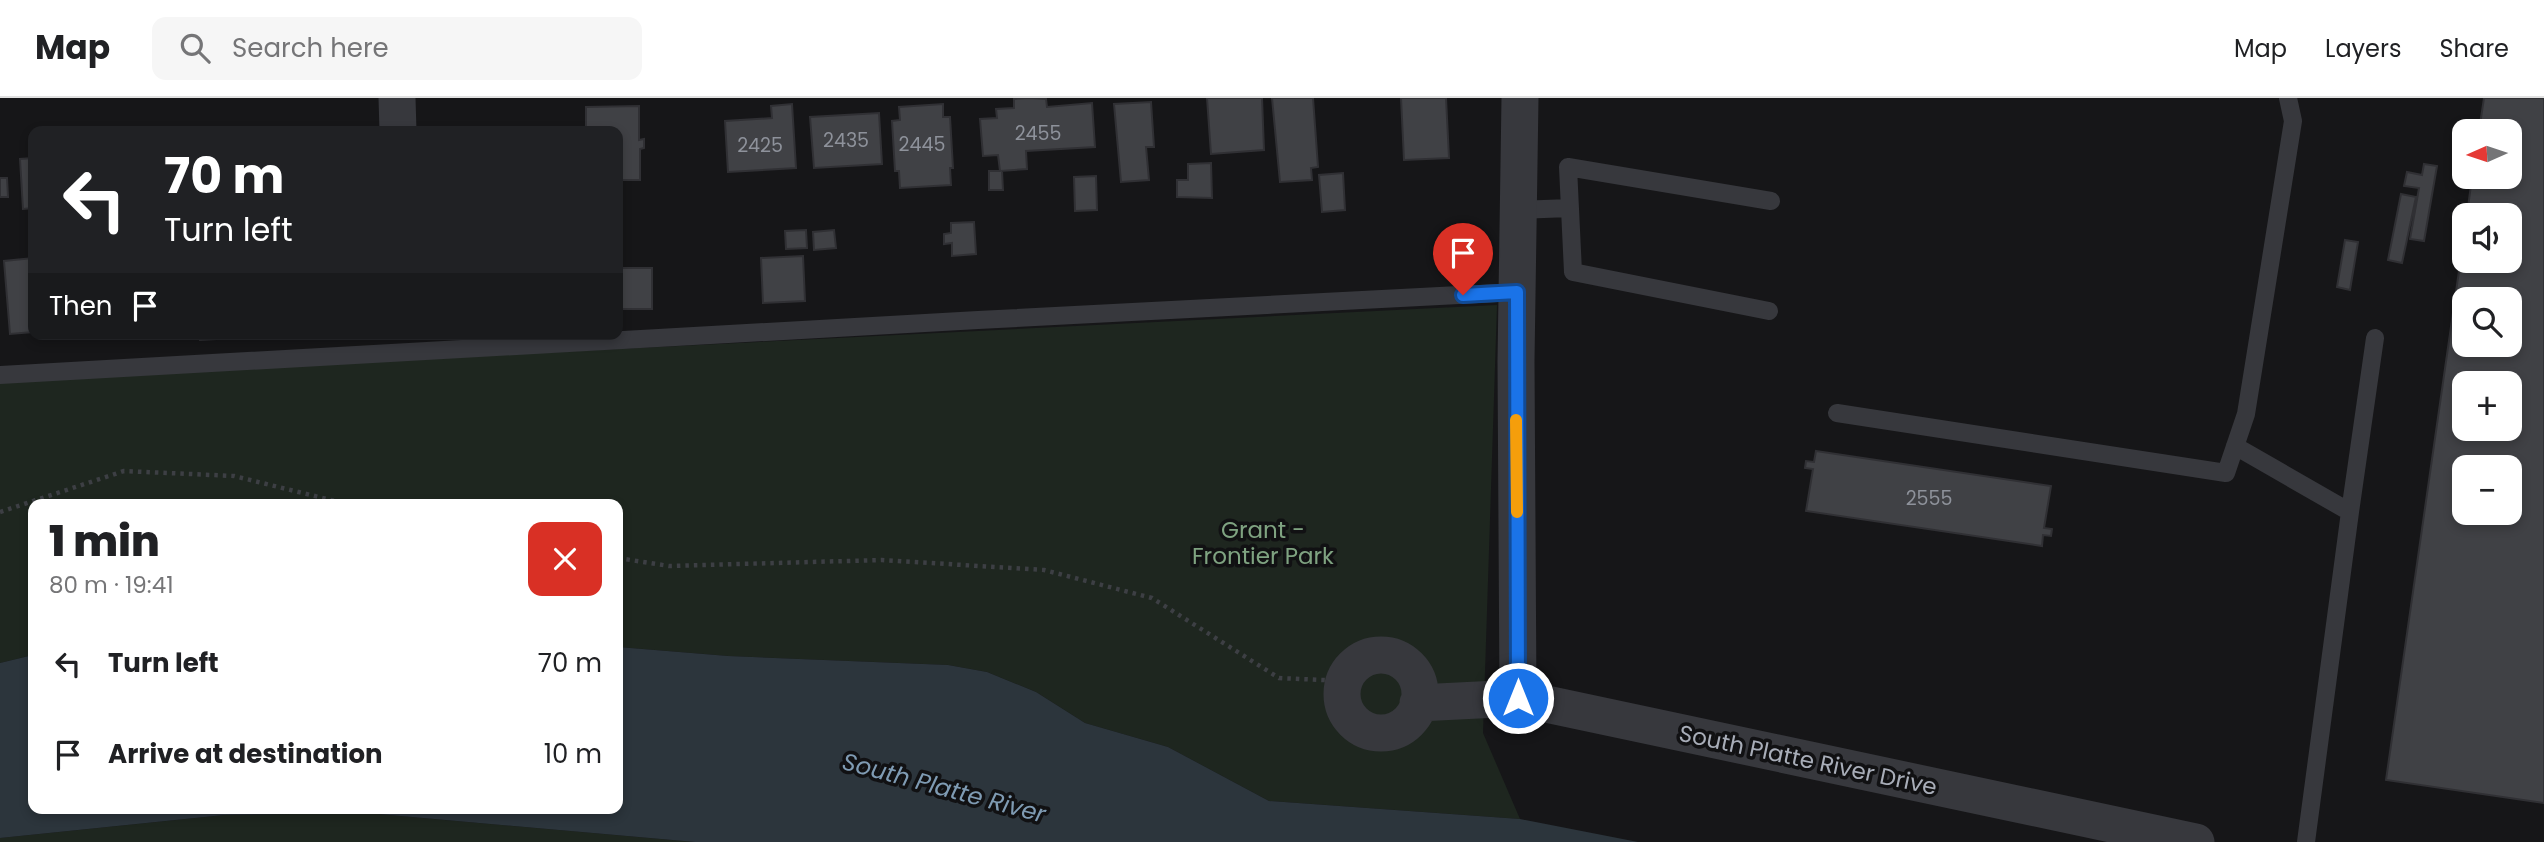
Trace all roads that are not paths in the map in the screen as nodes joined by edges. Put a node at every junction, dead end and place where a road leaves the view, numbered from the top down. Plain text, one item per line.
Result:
1 (397, 98) edge
2 (1520, 98) edge
3 (2288, 98) edge
4 (398, 126) edge
5 (1771, 201) dead end
6 (1570, 208) junction
7 (1518, 210) junction
8 (1517, 292) junction
9 (1769, 311) dead end
10 (2375, 338) dead end
11 (622, 340) edge
12 (623, 340) edge
13 (0, 375) edge
14 (1837, 413) dead end
15 (2235, 446) junction
16 (2350, 512) junction
17 (1518, 698) junction
18 (1418, 703) junction
19 (2196, 842) edge
20 (2306, 842) edge

1 - 4 street
2 - 7 street
3 - 15 lane
5 - 6 lane
6 - 7 lane
6 - 9 lane
7 - 8 street
8 - 12 lane
8 - 17 street
10 - 16 lane
11 - 13 lane
14 - 15 lane
15 - 16 lane
16 - 20 lane
17 - 18 street, South Platte River Drive
17 - 19 street, South Platte River Drive
18 - 18 street

